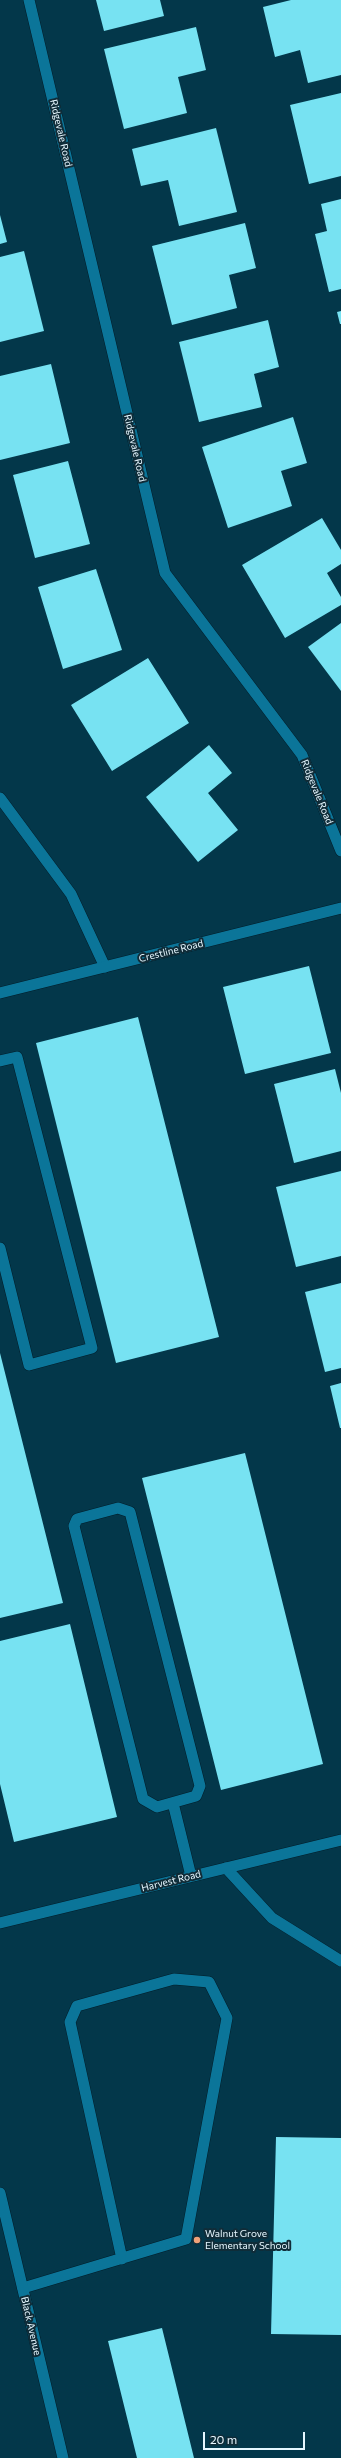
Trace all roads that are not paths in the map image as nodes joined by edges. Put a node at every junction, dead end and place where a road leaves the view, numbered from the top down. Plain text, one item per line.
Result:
1 (29, 0) edge
2 (0, 798) edge
3 (341, 851) edge
4 (341, 908) edge
5 (105, 967) junction
6 (0, 993) edge
7 (0, 1061) edge
8 (0, 1248) edge
9 (173, 1802) junction
10 (341, 1840) edge
11 (226, 1868) junction
12 (191, 1876) junction
13 (0, 1923) edge
14 (341, 1961) edge
15 (0, 2193) edge
16 (122, 2260) junction
17 (23, 2288) junction
18 (63, 2458) edge

1 - 3 street, Ridgevale Road
2 - 5 street
4 - 5 street, Crestline Road
5 - 6 street, Crestline Road
7 - 8 street
9 - 9 street
9 - 12 street
10 - 11 street, Harvest Road
11 - 12 street, Harvest Road
11 - 14 street
12 - 13 street, Harvest Road
15 - 17 street, Black Avenue
16 - 16 street
16 - 17 street
17 - 18 street, Black Avenue

